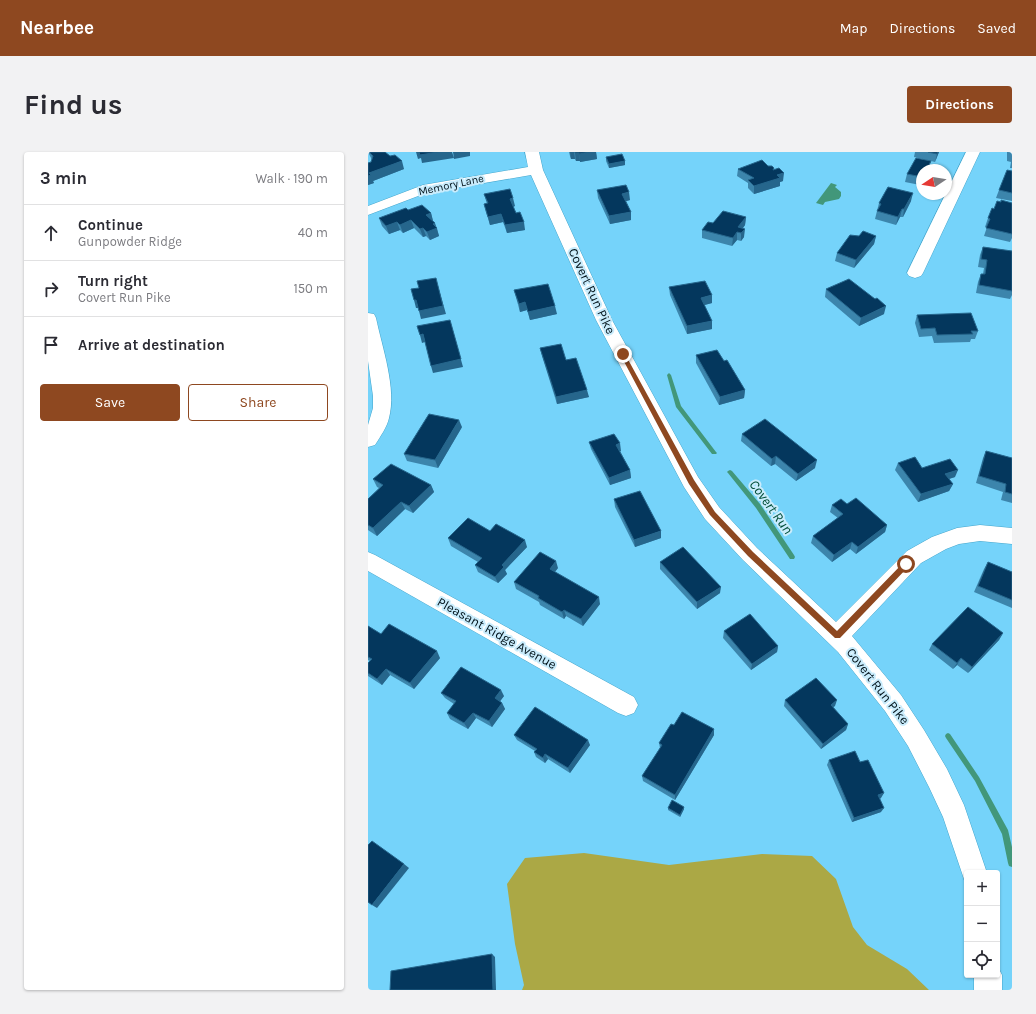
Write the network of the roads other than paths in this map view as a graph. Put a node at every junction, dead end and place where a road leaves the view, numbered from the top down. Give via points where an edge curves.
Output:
1 (973, 152) edge
2 (534, 161) edge
3 (368, 211) edge
4 (915, 273) dead end
5 (368, 318) edge
6 (368, 440) edge
7 (1012, 536) edge
8 (368, 560) edge
9 (837, 636) junction
10 (626, 705) dead end
11 (973, 870) edge
12 (988, 978) edge
13 (988, 990) edge

1 - 4 street
2 - 3 street, Memory Lane via 423,189
2 - 9 street, Covert Run Pike via 604,320 692,482 712,513 750,554
5 - 6 street via 382,406 380,418
7 - 9 street via 980,533 957,536 914,557
8 - 10 street, Pleasant Ridge Avenue
9 - 11 street, Covert Run Pike via 894,703 916,738 955,814
12 - 13 street

